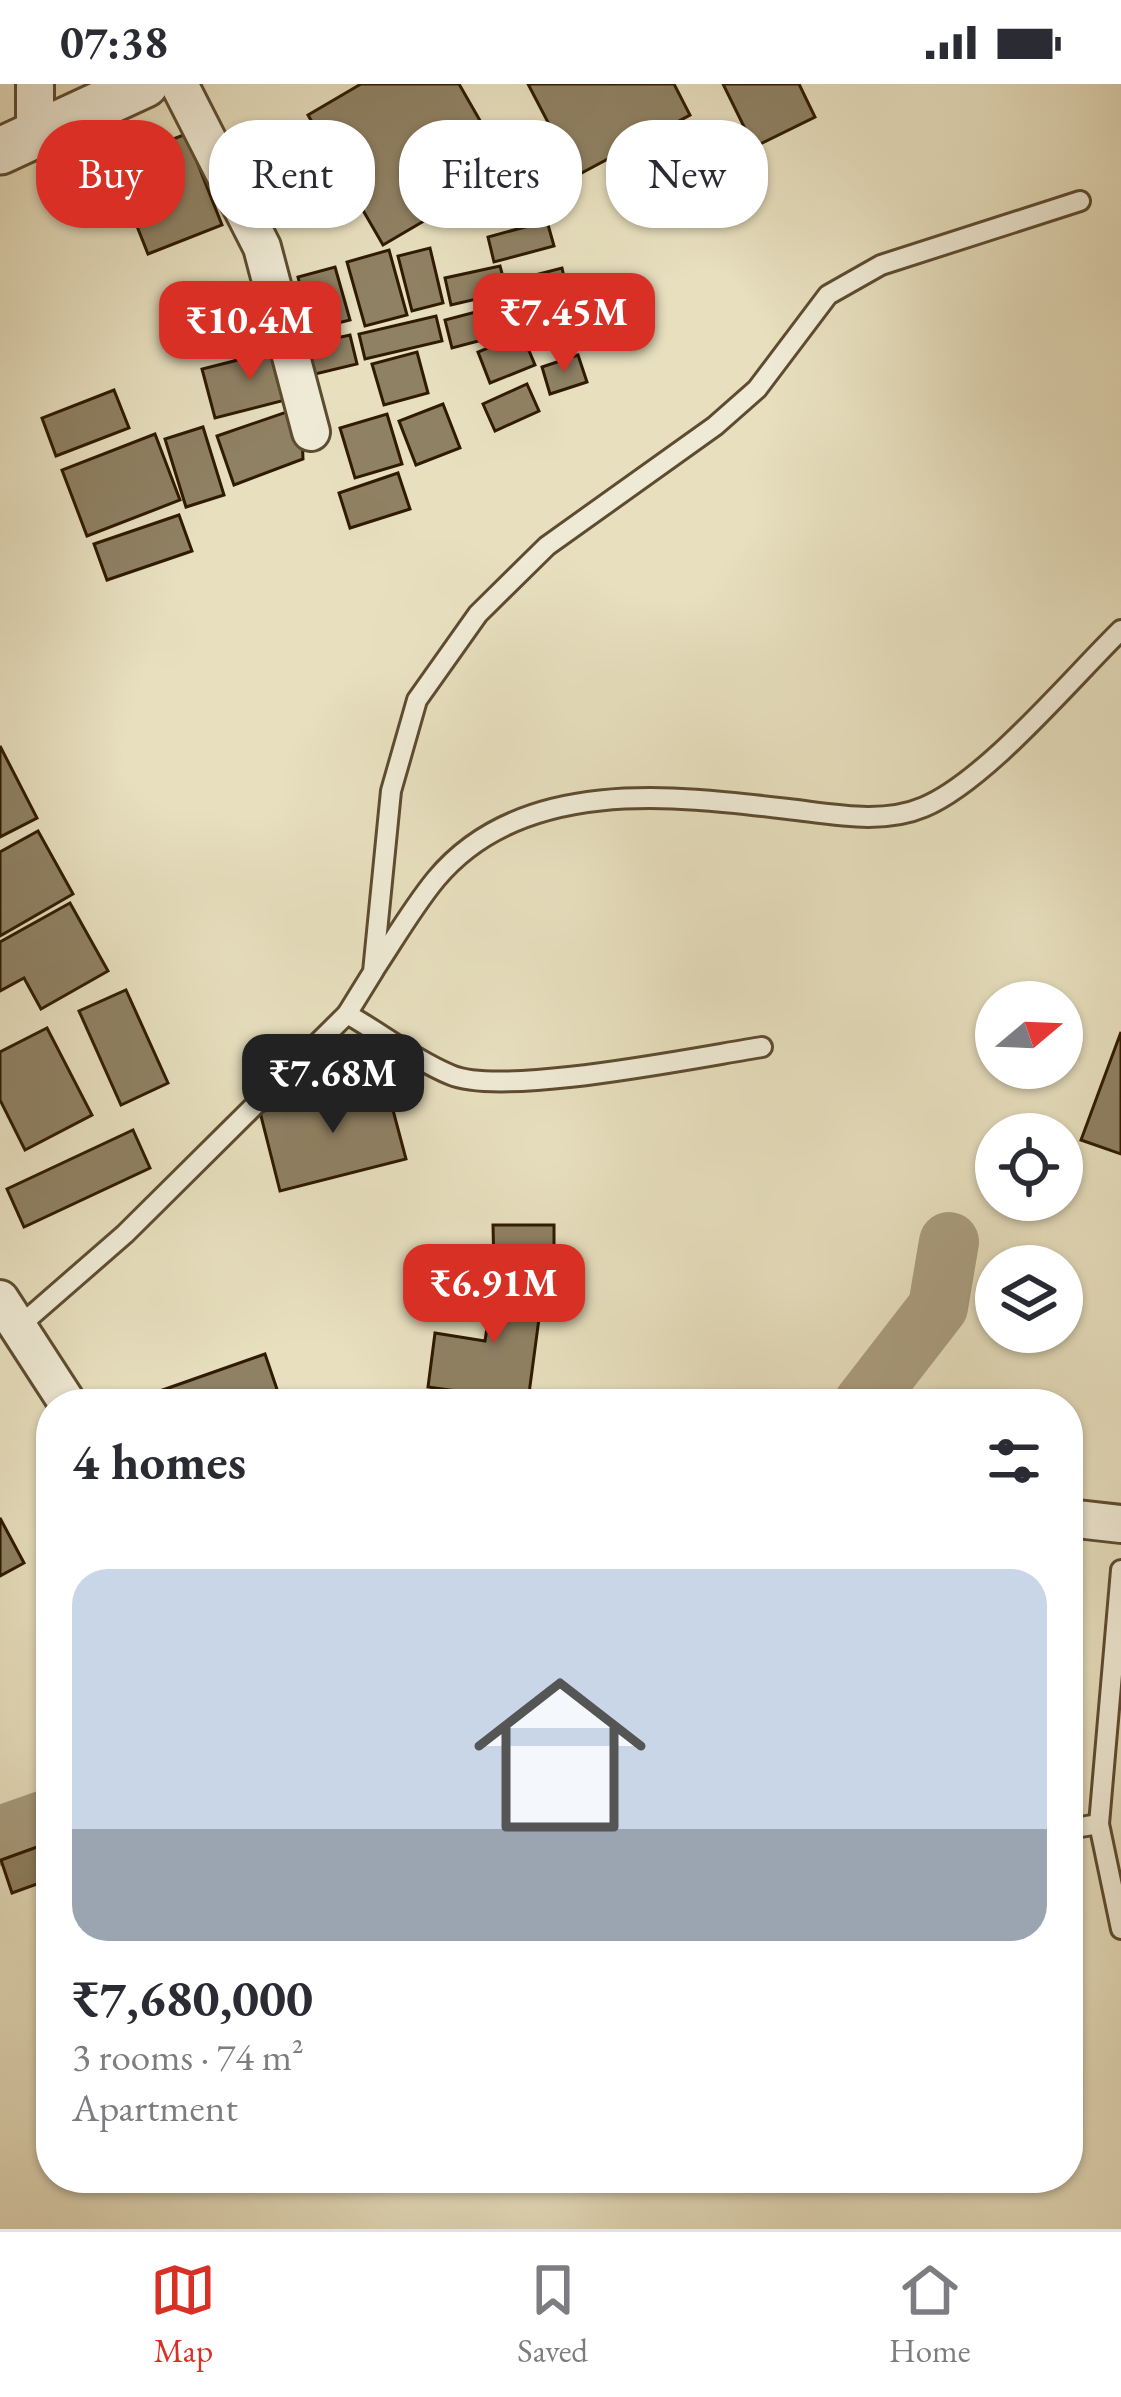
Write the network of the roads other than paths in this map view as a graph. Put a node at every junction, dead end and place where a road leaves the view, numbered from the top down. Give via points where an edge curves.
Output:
1 (35, 84) edge
2 (146, 84) edge
3 (179, 84) edge
4 (18, 143) edge
5 (1080, 201) dead end
6 (311, 432) dead end
7 (1121, 630) edge
8 (374, 972) junction
9 (347, 1014) junction
10 (762, 1047) dead end
11 (8, 1314) edge
12 (58, 1389) edge
13 (1083, 1520) edge
14 (1121, 1524) edge
15 (1121, 1570) edge
16 (1099, 1823) junction
17 (1083, 1826) edge
18 (1121, 1929) edge

1 - 4 street
2 - 4 street
3 - 6 street via 262,247
5 - 8 lane via 881,265 828,295 757,389 547,546 478,614 417,700 392,791
7 - 8 lane via 963,784 925,807 890,817 841,816 694,798 542,809 499,829 438,876
8 - 9 lane
9 - 10 lane via 453,1076 480,1080
9 - 11 lane via 125,1234
11 - 12 street
13 - 14 street
15 - 16 lane
16 - 17 lane
16 - 18 lane

